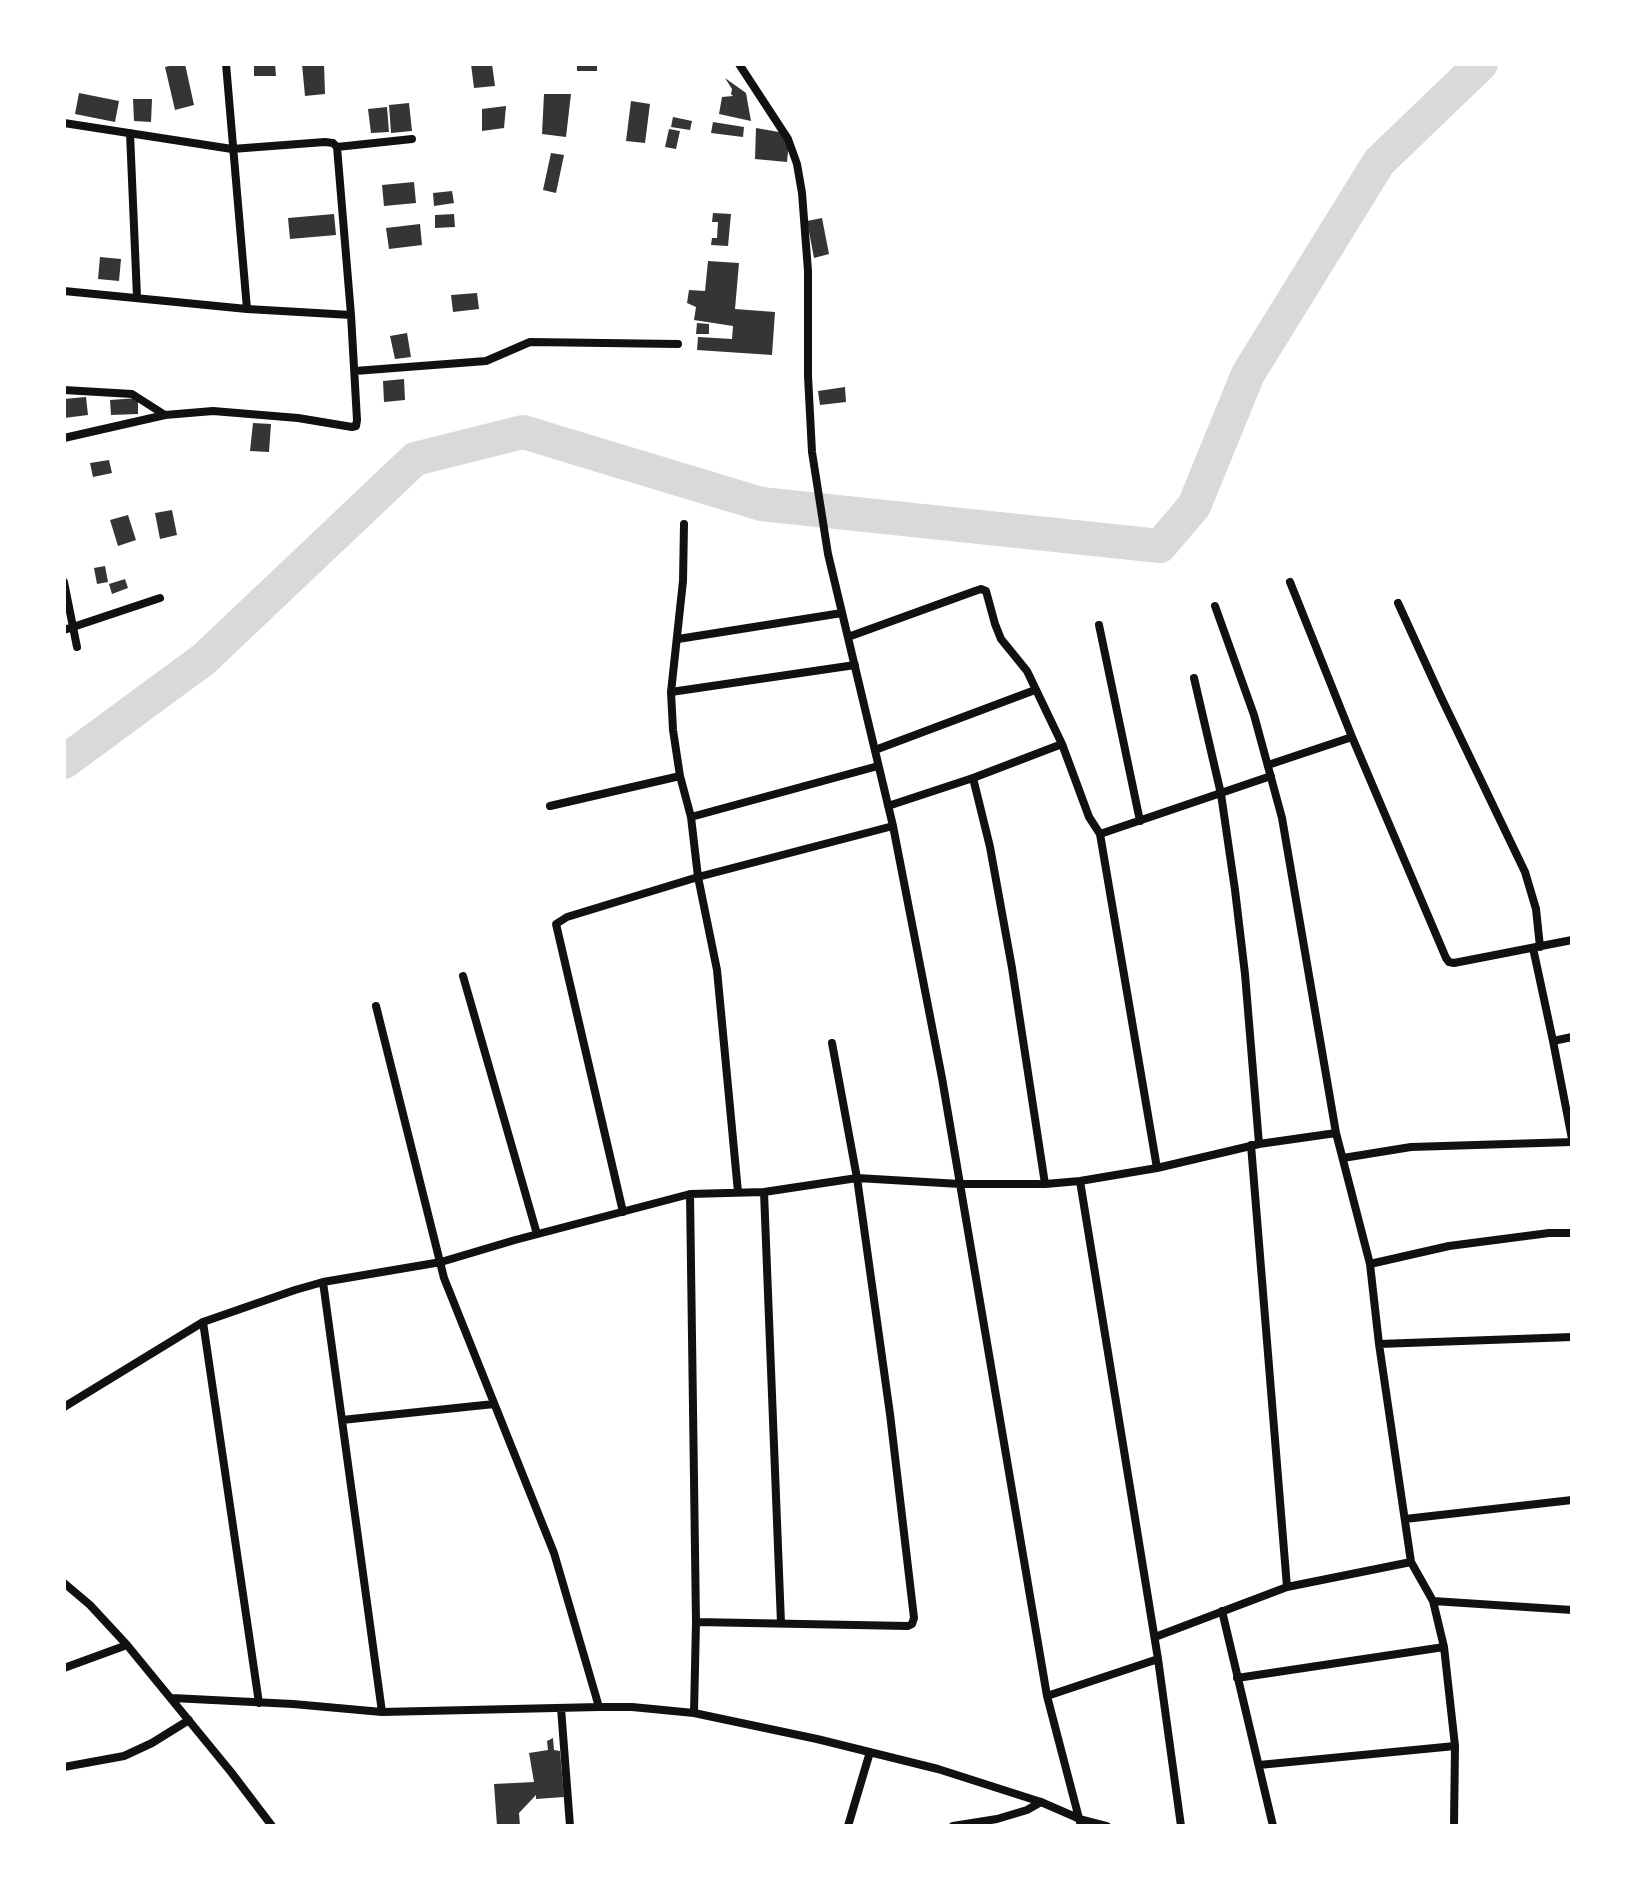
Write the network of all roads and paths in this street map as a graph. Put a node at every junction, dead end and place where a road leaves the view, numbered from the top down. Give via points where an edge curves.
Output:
1 (226, 64) edge
2 (739, 64) edge
3 (64, 123) edge
4 (130, 133) junction
5 (412, 139) dead end
6 (337, 147) junction
7 (232, 149) junction
8 (64, 291) edge
9 (137, 297) junction
10 (247, 309) junction
11 (351, 315) junction
12 (678, 344) dead end
13 (355, 371) junction
14 (64, 390) edge
15 (165, 415) junction
16 (64, 438) edge
17 (684, 524) dead end
18 (64, 582) edge
19 (1290, 582) dead end
20 (160, 598) dead end
21 (1398, 603) dead end
22 (1215, 606) dead end
23 (842, 613) junction
24 (1099, 625) dead end
25 (69, 629) edge
26 (848, 637) junction
27 (678, 639) junction
28 (77, 647) dead end
29 (855, 665) junction
30 (1194, 678) dead end
31 (1035, 690) junction
32 (671, 692) junction
33 (1352, 737) junction
34 (1062, 744) junction
35 (875, 750) junction
36 (1268, 765) junction
37 (878, 766) junction
38 (680, 776) junction
39 (1271, 776) junction
40 (973, 778) junction
41 (1221, 794) junction
42 (550, 806) dead end
43 (888, 806) junction
44 (691, 817) junction
45 (1140, 821) junction
46 (893, 826) junction
47 (1100, 834) junction
48 (698, 877) junction
49 (1572, 940) edge
50 (1537, 948) junction
51 (463, 976) dead end
52 (376, 1006) dead end
53 (1572, 1037) edge
54 (1553, 1041) junction
55 (832, 1043) dead end
56 (1336, 1133) junction
57 (1572, 1140) edge
58 (1255, 1144) junction
59 (1343, 1158) junction
60 (1157, 1168) junction
61 (857, 1178) junction
62 (1080, 1181) junction
63 (960, 1184) junction
64 (1045, 1184) junction
65 (738, 1192) junction
66 (764, 1192) junction
67 (690, 1194) junction
68 (623, 1212) junction
69 (1572, 1233) edge
70 (537, 1234) junction
71 (441, 1262) junction
72 (1370, 1264) junction
73 (323, 1282) junction
74 (203, 1322) junction
75 (1572, 1337) edge
76 (1379, 1344) junction
77 (494, 1404) junction
78 (64, 1407) edge
79 (342, 1420) junction
80 (1572, 1500) edge
81 (1405, 1519) junction
82 (1411, 1562) junction
83 (64, 1583) edge
84 (1287, 1587) junction
85 (1433, 1601) junction
86 (1572, 1610) edge
87 (1222, 1611) junction
88 (696, 1622) junction
89 (781, 1623) junction
90 (1155, 1637) junction
91 (127, 1645) junction
92 (1444, 1647) junction
93 (1158, 1659) junction
94 (64, 1668) edge
95 (1237, 1678) junction
96 (1047, 1696) junction
97 (172, 1698) junction
98 (259, 1703) junction
99 (599, 1707) junction
100 (561, 1708) junction
101 (382, 1712) junction
102 (694, 1713) junction
103 (189, 1720) junction
104 (1455, 1746) junction
105 (870, 1752) junction
106 (1259, 1765) junction
107 (64, 1767) edge
108 (1041, 1802) junction
109 (1081, 1822) edge
110 (272, 1826) edge
111 (570, 1826) edge
112 (848, 1826) edge
113 (953, 1826) edge
114 (1107, 1826) edge
115 (1181, 1826) edge
116 (1273, 1826) edge
117 (1454, 1826) edge

1 - 7 street
2 - 23 street via 788,139 797,164 808,271 812,452
3 - 4 street
4 - 7 street
4 - 9 street
5 - 6 street
6 - 7 street via 325,142
6 - 11 street
7 - 10 street
8 - 9 street
9 - 10 street
10 - 11 street
11 - 13 street
12 - 13 street via 530,342 486,361
13 - 15 street via 357,420 352,427 213,411
14 - 15 street via 132,394
15 - 16 street
17 - 27 street
18 - 25 street
19 - 33 street
20 - 25 street
21 - 50 street via 1525,872 1536,909
22 - 36 street
23 - 26 street
23 - 27 street
24 - 45 street
25 - 28 street
26 - 29 street
26 - 31 street via 981,589 1001,639
27 - 32 street
29 - 32 street
29 - 35 street
30 - 41 street
31 - 34 street
31 - 35 street
32 - 38 street
33 - 36 street
33 - 50 street via 1449,962
34 - 40 street
34 - 47 street
35 - 37 street
36 - 39 street
37 - 43 street
37 - 44 street
38 - 42 street
38 - 44 street
39 - 41 street
39 - 56 street
40 - 43 street
40 - 64 street via 1012,968
41 - 45 street
41 - 58 street via 1243,960
43 - 46 street
44 - 48 street
45 - 47 street
46 - 48 street
46 - 63 street
47 - 60 street
48 - 65 street via 717,970
48 - 68 street via 556,924
49 - 50 street
50 - 54 street
51 - 70 street
52 - 71 street
53 - 54 street
54 - 57 street
55 - 61 street
56 - 58 street
56 - 59 street
57 - 59 street via 1411,1147
58 - 60 street
58 - 84 street
59 - 72 street
60 - 62 street
61 - 63 street
61 - 66 street
61 - 89 street via 914,1618 908,1626
62 - 64 street
62 - 90 street
63 - 64 street
63 - 96 street
65 - 66 street
65 - 67 street
66 - 89 street
67 - 68 street
67 - 88 street
68 - 70 street
69 - 72 street via 1449,1246
70 - 71 street
71 - 73 street
71 - 77 street
72 - 76 street
73 - 74 street
73 - 79 street
74 - 78 street
74 - 98 street
75 - 76 street
76 - 81 street
77 - 79 street
77 - 99 street via 554,1553
79 - 101 street
80 - 81 street
81 - 82 street
82 - 84 street
82 - 85 street
83 - 91 street
84 - 87 street
85 - 86 street
85 - 92 street
87 - 90 street
87 - 95 street
88 - 89 street
88 - 102 street
90 - 93 street
91 - 94 street
91 - 97 street
92 - 95 street
92 - 104 street
93 - 96 street
93 - 115 street
95 - 106 street
96 - 109 street
97 - 98 street
97 - 103 street
98 - 101 street
99 - 100 street
99 - 102 street
100 - 101 street
100 - 111 street
102 - 105 street
103 - 107 street via 124,1756
103 - 110 street
104 - 106 street
104 - 117 street
105 - 108 street
105 - 112 street
106 - 116 street
108 - 109 street
108 - 113 street via 997,1819
109 - 114 street

